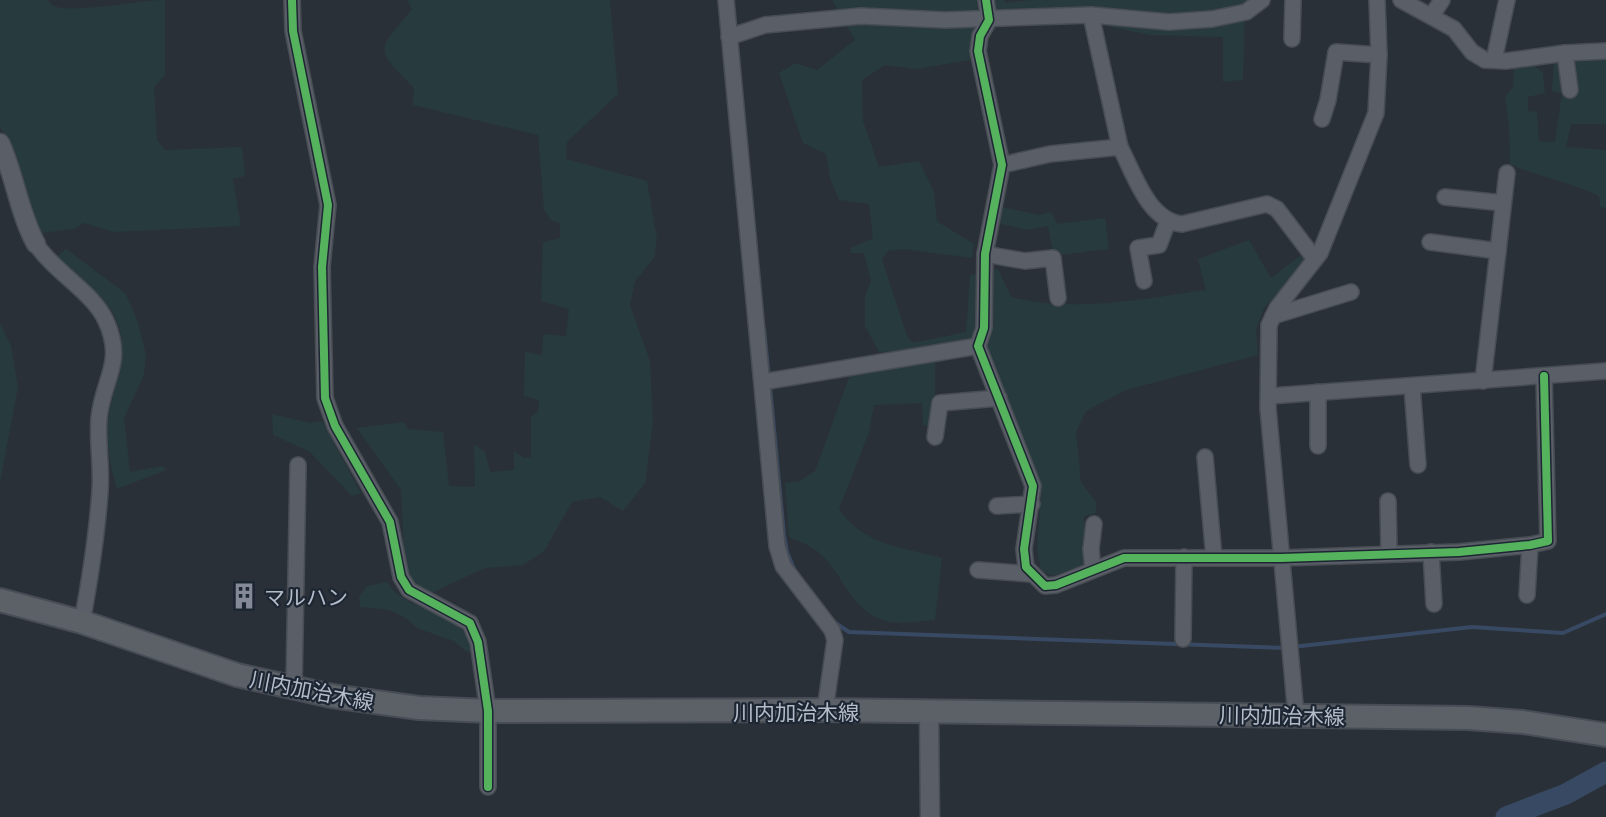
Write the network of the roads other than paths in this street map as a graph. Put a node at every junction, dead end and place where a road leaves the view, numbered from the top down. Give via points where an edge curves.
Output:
1 (292, 0) edge
2 (726, 0) edge
3 (986, 0) edge
4 (1262, 0) edge
5 (1293, 0) edge
6 (1377, 0) edge
7 (1401, 0) edge
8 (1442, 0) edge
9 (1507, 0) edge
10 (1090, 15) junction
11 (1432, 15) junction
12 (989, 20) junction
13 (733, 36) junction
14 (1292, 39) dead end
15 (1606, 51) edge
16 (1565, 53) junction
17 (1379, 55) junction
18 (1494, 60) junction
19 (1570, 90) dead end
20 (1322, 119) dead end
21 (0, 144) edge
22 (1120, 147) junction
23 (1002, 165) junction
24 (1507, 173) dead end
25 (1445, 197) dead end
26 (1503, 203) junction
27 (1168, 221) junction
28 (1430, 242) dead end
29 (36, 244) joint
30 (1498, 251) junction
31 (985, 254) junction
32 (1316, 259) junction
33 (1144, 281) dead end
34 (1351, 292) dead end
35 (1058, 298) dead end
36 (1273, 316) junction
37 (978, 346) junction
38 (1606, 371) edge
39 (1544, 376) junction
40 (767, 381) junction
41 (1483, 381) junction
42 (1412, 386) junction
43 (1318, 392) junction
44 (1269, 396) junction
45 (999, 398) junction
46 (935, 437) dead end
47 (1318, 446) dead end
48 (1205, 457) dead end
49 (298, 465) dead end
50 (1418, 465) dead end
51 (1388, 501) dead end
52 (1032, 504) junction
53 (997, 506) dead end
54 (1094, 524) dead end
55 (1530, 545) junction
56 (1389, 552) junction
57 (1431, 552) junction
58 (1184, 557) junction
59 (1214, 558) junction
60 (1281, 558) junction
61 (978, 570) dead end
62 (1093, 570) junction
63 (1031, 574) junction
64 (1527, 595) dead end
65 (0, 600) edge
66 (1434, 604) dead end
67 (82, 622) junction
68 (1183, 639) dead end
69 (294, 688) junction
70 (825, 710) junction
71 (488, 711) junction
72 (929, 712) junction
73 (1296, 715) junction
74 (1606, 735) edge
75 (488, 787) dead end
76 (930, 817) edge

1 - 71 street via 293,31 328,205 322,267 325,398 335,426 390,522 401,577 409,590 470,623 478,642
2 - 13 street
3 - 12 street
4 - 10 street via 1245,12 1212,19 1169,22
5 - 14 street
6 - 17 street
7 - 11 street
8 - 11 street
9 - 18 street
10 - 12 street
10 - 22 street
11 - 18 street via 1454,29 1472,52 1485,60
12 - 13 street via 861,16 765,25
12 - 23 street via 980,36 978,51
13 - 40 street
15 - 16 street
16 - 18 street
16 - 19 street
17 - 20 street via 1336,52
17 - 32 street via 1376,113
21 - 29 street
22 - 23 street via 1050,154
22 - 27 street via 1151,205
23 - 31 street
24 - 26 street
25 - 26 street
26 - 30 street
27 - 32 street via 1182,224 1267,204 1277,209
27 - 33 street via 1159,244 1138,248
28 - 30 street
29 - 67 street via 101,311 115,349 99,419 100,491
30 - 41 street
31 - 35 street via 1025,261 1053,258
31 - 37 street via 984,328
32 - 36 street
34 - 36 street
36 - 44 street via 1269,325
37 - 40 street
37 - 45 street
38 - 39 street
39 - 41 street
39 - 55 street via 1548,541
40 - 70 street via 777,546 783,566 832,630 835,640
41 - 42 street
42 - 43 street
42 - 50 street
43 - 44 street
43 - 47 street
44 - 60 street
45 - 46 street via 940,403
45 - 52 street via 1033,486
48 - 59 street
49 - 69 street
51 - 56 street
52 - 53 street
52 - 63 street via 1024,549
54 - 62 street
55 - 57 street
55 - 64 street
56 - 57 street
56 - 60 street
57 - 66 street
58 - 59 street
58 - 62 street via 1124,558
58 - 68 street
59 - 60 street
60 - 73 street
61 - 63 street
62 - 63 street via 1045,586
65 - 67 main road, 川内加治木線
67 - 69 main road, 川内加治木線 via 237,675
69 - 71 main road, 川内加治木線 via 374,703
70 - 71 main road, 川内加治木線
70 - 72 main road, 川内加治木線
71 - 75 street
72 - 73 main road, 川内加治木線
72 - 76 street
73 - 74 main road, 川内加治木線 via 1468,718

